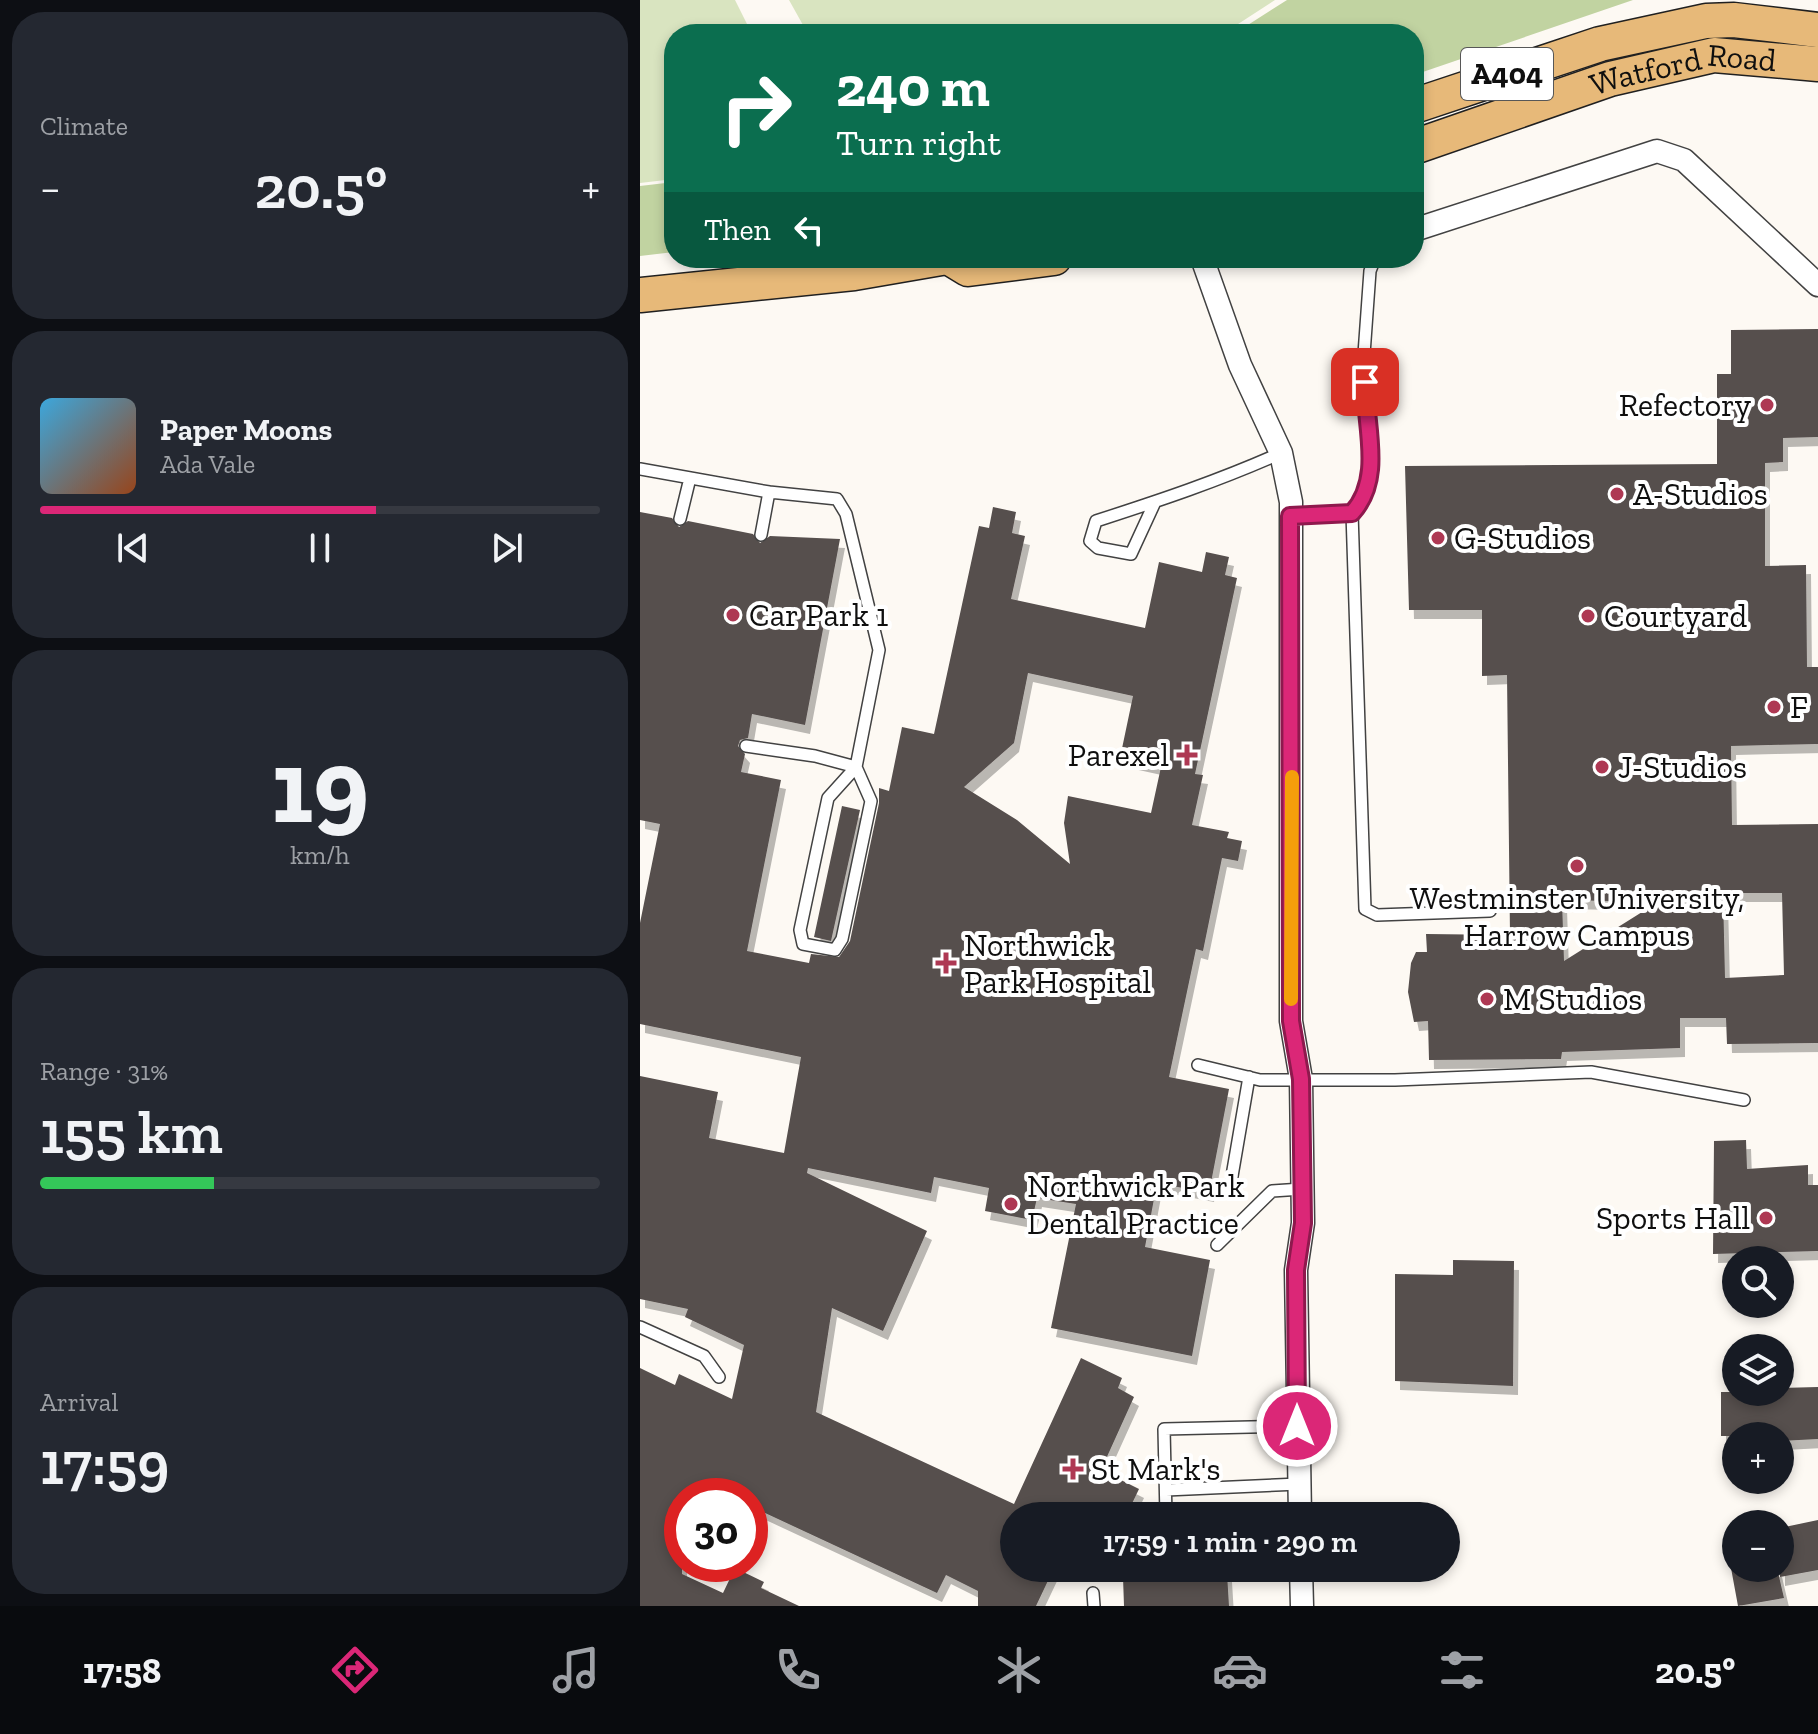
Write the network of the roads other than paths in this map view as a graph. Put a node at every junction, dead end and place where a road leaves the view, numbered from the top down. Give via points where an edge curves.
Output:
1 (1818, 30) edge
2 (1818, 64) edge
3 (1424, 103) edge
4 (1424, 144) edge
5 (1424, 227) edge
6 (883, 268) edge
7 (1206, 268) edge
8 (1371, 268) edge
9 (1818, 285) edge
10 (640, 295) edge
11 (1281, 453) junction
12 (640, 469) edge
13 (690, 478) junction
14 (769, 492) junction
15 (1155, 502) junction
16 (1352, 513) junction
17 (1290, 516) junction
18 (680, 519) dead end
19 (761, 535) dead end
20 (746, 746) dead end
21 (856, 767) junction
22 (1490, 911) dead end
23 (1198, 1065) dead end
24 (1249, 1077) junction
25 (1301, 1079) junction
26 (1744, 1100) dead end
27 (1232, 1176) dead end
28 (1302, 1189) junction
29 (1217, 1245) dead end
30 (640, 1327) edge
31 (719, 1377) dead end
32 (1297, 1426) junction
33 (1299, 1484) junction
34 (1166, 1490) junction
35 (1166, 1502) edge
36 (1300, 1502) edge
37 (1301, 1582) edge
38 (1302, 1606) edge

1 - 3 main road, Watford Road / A404 via 1706,21 1600,44
2 - 4 main road, Watford Road / A404 via 1714,55 1610,79
5 - 9 street via 1657,151 1684,160
6 - 10 main road
7 - 11 street via 1240,365
8 - 16 lane via 1364,354 1371,474
11 - 15 lane via 1200,489
11 - 17 street
12 - 13 lane
13 - 14 lane
13 - 18 lane
14 - 19 lane
14 - 21 lane via 837,499 846,514 879,650
15 - 15 lane via 1131,554 1098,548 1090,541 1096,521
16 - 17 lane
16 - 22 lane via 1365,909 1377,915
17 - 25 street via 1291,1021
20 - 21 lane
21 - 21 lane via 871,801 842,939 835,950 803,944 800,930 828,798
23 - 24 lane
24 - 25 lane
24 - 27 lane
25 - 26 lane via 1591,1072
25 - 28 street
28 - 29 lane via 1272,1191
28 - 32 street via 1296,1270
30 - 31 lane via 704,1356
32 - 33 street
32 - 34 lane via 1164,1429
33 - 34 lane
33 - 36 street
34 - 35 lane
37 - 38 street

